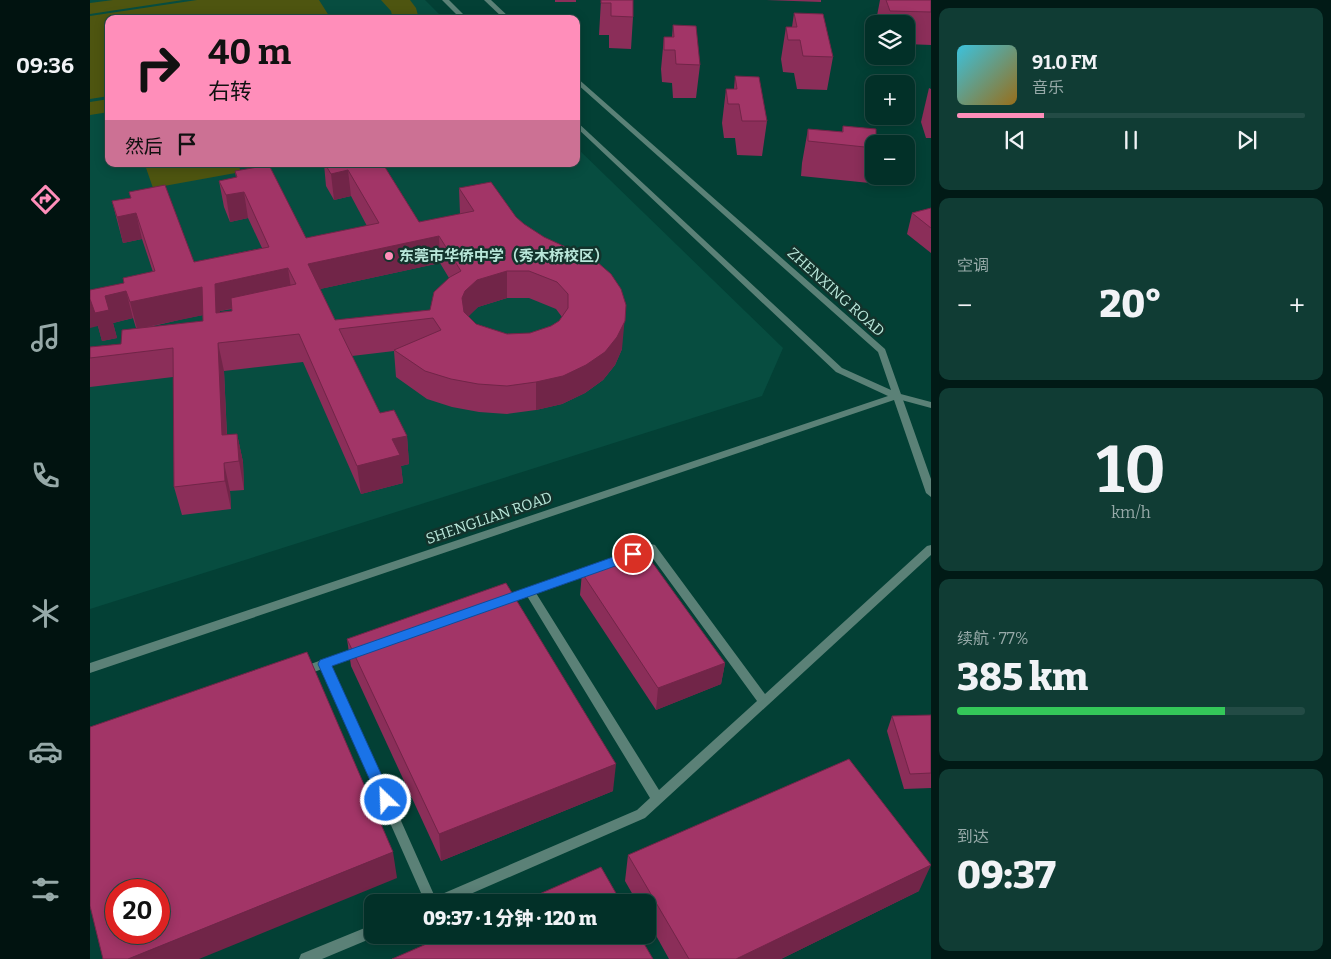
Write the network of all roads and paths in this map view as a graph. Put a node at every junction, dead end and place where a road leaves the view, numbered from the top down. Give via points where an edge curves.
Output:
1 (445, 0) edge
2 (487, 0) edge
3 (461, 15) edge
4 (504, 15) edge
5 (580, 83) edge
6 (580, 127) edge
7 (897, 396) junction
8 (931, 404) edge
9 (931, 493) edge
10 (931, 549) edge
11 (623, 558) edge
12 (604, 565) edge
13 (529, 591) junction
14 (492, 604) edge
15 (371, 647) edge
16 (325, 664) junction
17 (90, 668) edge
18 (287, 677) edge
19 (764, 702) junction
20 (658, 798) junction
21 (428, 894) edge
22 (457, 894) edge
23 (364, 934) edge
24 (306, 959) edge

1 - 3 street
2 - 4 street
5 - 7 street, ZHENXING ROAD via 882,351
6 - 7 street via 839,370
7 - 8 street
7 - 9 street, ZHENXING ROAD
7 - 17 street, SHENGLIAN ROAD
10 - 19 street
11 - 19 street via 650,548
12 - 13 street
13 - 14 street
13 - 20 street
15 - 16 street
16 - 18 street
16 - 21 street
19 - 20 street
20 - 22 street via 628,822
23 - 24 street

